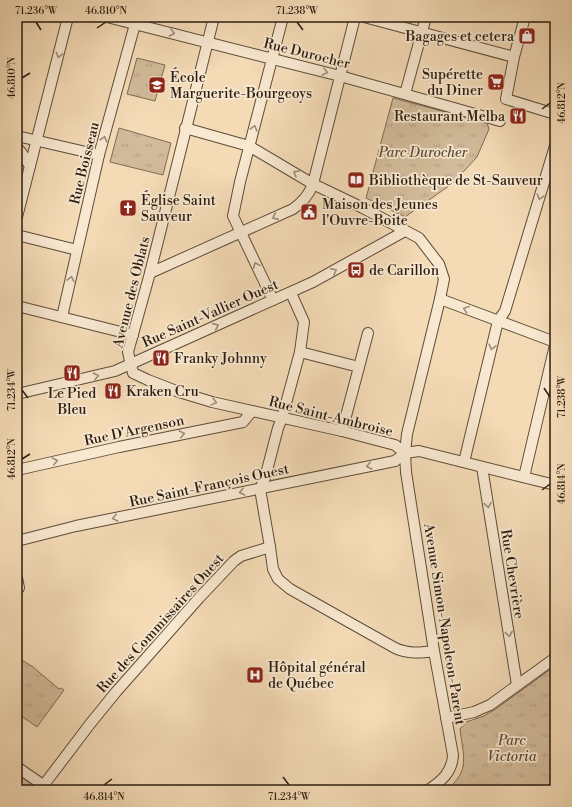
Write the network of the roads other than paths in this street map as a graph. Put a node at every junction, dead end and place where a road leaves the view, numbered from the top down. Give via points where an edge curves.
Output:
1 (68, 17) edge
2 (107, 17) edge
3 (214, 17) edge
4 (283, 17) edge
5 (355, 17) edge
6 (364, 17) edge
7 (426, 17) edge
8 (525, 17) edge
9 (136, 21) edge
10 (422, 33) junction
11 (207, 42) junction
12 (514, 57) junction
13 (272, 59) junction
14 (340, 76) junction
15 (405, 94) junction
16 (555, 114) edge
17 (500, 121) dead end
18 (185, 128) junction
19 (17, 136) edge
20 (37, 140) junction
21 (249, 146) junction
22 (555, 146) edge
23 (17, 148) edge
24 (100, 155) junction
25 (30, 166) junction
26 (313, 184) junction
27 (17, 217) edge
28 (404, 231) junction
29 (242, 232) junction
30 (17, 235) edge
31 (78, 250) junction
32 (150, 273) junction
33 (291, 293) junction
34 (440, 299) junction
35 (273, 300) junction
36 (17, 306) edge
37 (62, 318) junction
38 (498, 321) junction
39 (368, 333) dead end
40 (133, 335) junction
41 (555, 342) edge
42 (555, 345) edge
43 (300, 352) junction
44 (130, 364) junction
45 (359, 367) junction
46 (17, 394) edge
47 (252, 411) junction
48 (282, 418) junction
49 (342, 431) junction
50 (405, 453) junction
51 (464, 462) junction
52 (482, 467) junction
53 (17, 470) edge
54 (524, 477) junction
55 (554, 487) edge
56 (260, 489) junction
57 (17, 541) edge
58 (270, 547) junction
59 (17, 578) edge
60 (19, 588) dead end
61 (434, 651) junction
62 (555, 658) edge
63 (517, 686) junction
64 (446, 718) junction
65 (17, 767) edge
66 (42, 787) edge
67 (428, 790) edge

1 -> 20 street
2 - 9 street, Rue Durocher
3 - 11 street, Avenue des Oblats
4 - 13 street
5 - 14 street
6 - 10 street
7 - 10 street
8 - 12 street
9 -> 11 street, Rue Durocher
24 -> 9 street, Rue Boisseau
10 - 12 street
10 - 15 street
11 - 13 street, Rue Durocher
11 - 18 street, Avenue des Oblats
12 - 16 street via 506,99
13 -> 14 street, Rue Durocher
21 -> 13 street
14 - 15 street, Rue Durocher
14 - 26 street
15 - 17 street, Rue Durocher
18 - 21 street, Avenue Simon-Napoleon-Parent
18 - 32 street, Avenue des Oblats
19 - 20 street
20 - 24 street
20 - 25 street
26 -> 21 street, Avenue Simon-Napoleon-Parent
21 - 29 street via 233,216
22 -> 38 street via 505,311
23 - 25 street
24 - 31 street, Rue Boisseau
25 - 27 street
26 - 28 street, Avenue Simon-Napoleon-Parent
26 -> 29 street via 299,205
33 -> 28 street, Rue Saint-Vallier Ouest
28 - 34 street, Avenue Simon-Napoleon-Parent via 419,238 439,264 444,279
29 - 32 street
35 -> 29 street
30 - 31 street
37 -> 31 street, Rue Boisseau
32 - 40 street, Avenue des Oblats
33 - 35 street, Rue Saint-Vallier Ouest
33 - 43 street via 304,322
38 -> 34 street
34 - 50 street, Avenue Simon-Napoleon-Parent via 413,406
44 -> 35 street, Rue Saint-Vallier Ouest
36 - 37 street
37 - 40 street
38 - 41 street
38 -> 51 street
39 - 45 street
40 - 44 street, Avenue des Oblats via 128,352
42 - 54 street
43 - 45 street
43 - 48 street
46 -> 44 street, Rue Saint-Vallier Ouest
44 -> 47 street, Rue Saint-Ambroise via 133,373 179,392
45 - 49 street
47 - 48 street, Rue Saint-Ambroise
53 -> 47 street, Rue D'Argenson via 244,422
48 - 49 street, Rue Saint-Ambroise
48 - 56 street
49 - 50 street, Rue Saint-Ambroise via 394,445
50 - 51 street, Rue Saint-Ambroise via 419,452
50 -> 56 street, Rue Saint-François Ouest via 395,461
50 - 61 street, Avenue Simon-Napoleon-Parent
51 - 52 street, Rue Saint-Ambroise
52 - 54 street, Rue Saint-Ambroise
52 -> 63 street, Rue Chevrière
54 - 55 street, Rue Saint-Ambroise
56 -> 57 street, Rue Saint-François Ouest via 76,526
56 - 58 street
58 - 61 street via 273,569 278,579 290,589 403,652
58 - 66 street, Rue des Commissaires Ouest via 241,556 199,598 90,724
59 - 60 street
61 - 64 street, Avenue Simon-Napoleon-Parent
62 - 63 street
63 - 64 street via 490,705 474,712
64 - 67 street, Avenue Simon-Napoleon-Parent via 453,755 452,765 446,775
65 - 66 street

